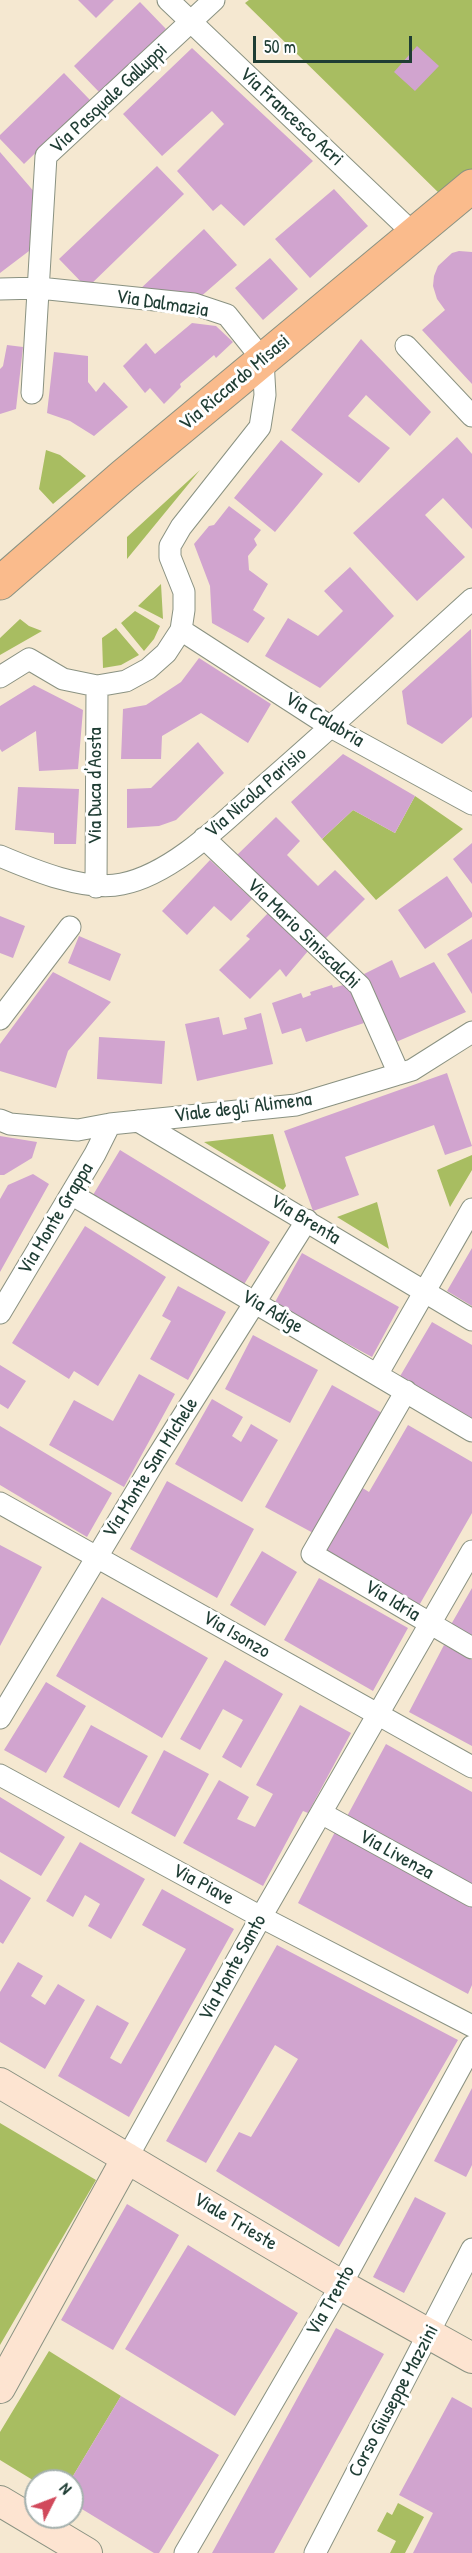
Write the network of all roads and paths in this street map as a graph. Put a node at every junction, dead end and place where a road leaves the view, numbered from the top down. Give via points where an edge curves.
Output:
1 (168, 0) edge
2 (214, 0) edge
3 (190, 23) junction
4 (472, 186) edge
5 (414, 234) junction
6 (39, 288) junction
7 (0, 289) edge
8 (406, 346) dead end
9 (263, 360) junction
10 (32, 393) dead end
11 (472, 416) edge
12 (0, 583) edge
13 (472, 598) edge
14 (181, 630) junction
15 (0, 677) edge
16 (98, 686) junction
17 (331, 727) junction
18 (472, 804) edge
19 (204, 838) junction
20 (0, 856) edge
21 (96, 887) junction
22 (70, 927) dead end
23 (0, 1019) edge
24 (472, 1032) edge
25 (399, 1074) junction
26 (0, 1120) edge
27 (138, 1120) junction
28 (110, 1124) junction
29 (71, 1194) junction
30 (472, 1209) edge
31 (307, 1220) junction
32 (425, 1292) junction
33 (255, 1303) junction
34 (0, 1313) edge
35 (472, 1320) edge
36 (378, 1373) junction
37 (406, 1391) junction
38 (472, 1431) edge
39 (0, 1503) edge
40 (472, 1551) edge
41 (96, 1556) junction
42 (430, 1623) junction
43 (472, 1647) edge
44 (377, 1716) junction
45 (0, 1718) edge
46 (472, 1767) edge
47 (0, 1775) edge
48 (321, 1813) junction
49 (472, 1896) edge
50 (261, 1917) junction
51 (472, 2026) edge
52 (472, 2046) edge
53 (0, 2083) edge
54 (127, 2158) junction
55 (472, 2249) edge
56 (341, 2285) junction
57 (429, 2334) junction
58 (472, 2358) edge
59 (0, 2388) edge
60 (0, 2501) edge
61 (87, 2553) edge
62 (185, 2553) edge
63 (315, 2553) edge

1 - 3 street, Via Francesco Acri
2 - 3 street, Via Pasquale Galluppi
3 - 5 street, Via Francesco Acri
3 - 6 street, Via Pasquale Galluppi via 46,156
4 - 5 main road, Via Riccardo Misasi
5 - 9 main road, Via Riccardo Misasi
6 - 7 street, Via Dalmazia
6 - 9 street, Via Dalmazia via 194,304 227,315
6 - 10 street, Via Pasquale Galluppi
8 - 11 street
9 - 12 main road, Via Riccardo Misasi
9 - 14 street via 260,427 170,546 170,557 184,592
13 - 17 street, Via Nicola Parisio
14 - 16 street via 166,653 148,669 126,681
14 - 17 street, Via Calabria
15 - 16 street via 29,659 63,679
16 - 21 street, Via Duca d'Aosta
17 - 18 street, Via Calabria
17 - 19 street, Via Nicola Parisio
19 - 21 street, Via Nicola Parisio via 188,853 147,875 123,884
19 - 25 street, Via Mario Siniscalchi via 360,986
20 - 21 street, Via Nicola Parisio
22 - 23 street
24 - 25 street, Viale degli Alimena via 412,1070
25 - 27 street, Viale degli Alimena via 296,1105
26 - 28 street, Viale degli Alimena via 78,1130
27 - 28 street, Viale degli Alimena
27 - 31 street, Via Brenta
28 - 29 street, Via Monte Grappa
29 - 33 street, Via Adige
29 - 34 street, Via Monte Grappa
30 - 32 street
31 - 32 street, Via Brenta
31 - 33 street, Via Monte San Michele
32 - 35 street, Via Brenta
32 - 36 street
33 - 36 street, Via Adige
33 - 41 street, Via Monte San Michele
36 - 37 street, Via Adige
37 - 38 street, Via Adige
37 - 42 street, Via Idria via 312,1554
39 - 41 street, Via Isonzo
40 - 42 street, Via Monte Santo
41 - 44 street, Via Isonzo
41 - 45 street, Via Monte San Michele
42 - 43 street, Via Idria
42 - 44 street, Via Monte Santo
44 - 46 street, Via Isonzo
44 - 48 street, Via Monte Santo
47 - 50 street, Via Piave
48 - 49 street, Via Livenza
48 - 50 street, Via Monte Santo
50 - 51 street, Via Piave
50 - 54 street, Via Monte Santo
52 - 56 street, Via Trento
53 - 54 street, Viale Trieste
54 - 56 street, Viale Trieste
54 - 59 street, Via Monte Santo
55 - 57 street, Corso Giuseppe Mazzini
56 - 57 street, Viale Trieste
56 - 62 street, Via Trento
57 - 58 street, Viale Trieste
57 - 63 street, Corso Giuseppe Mazzini
60 - 61 street

